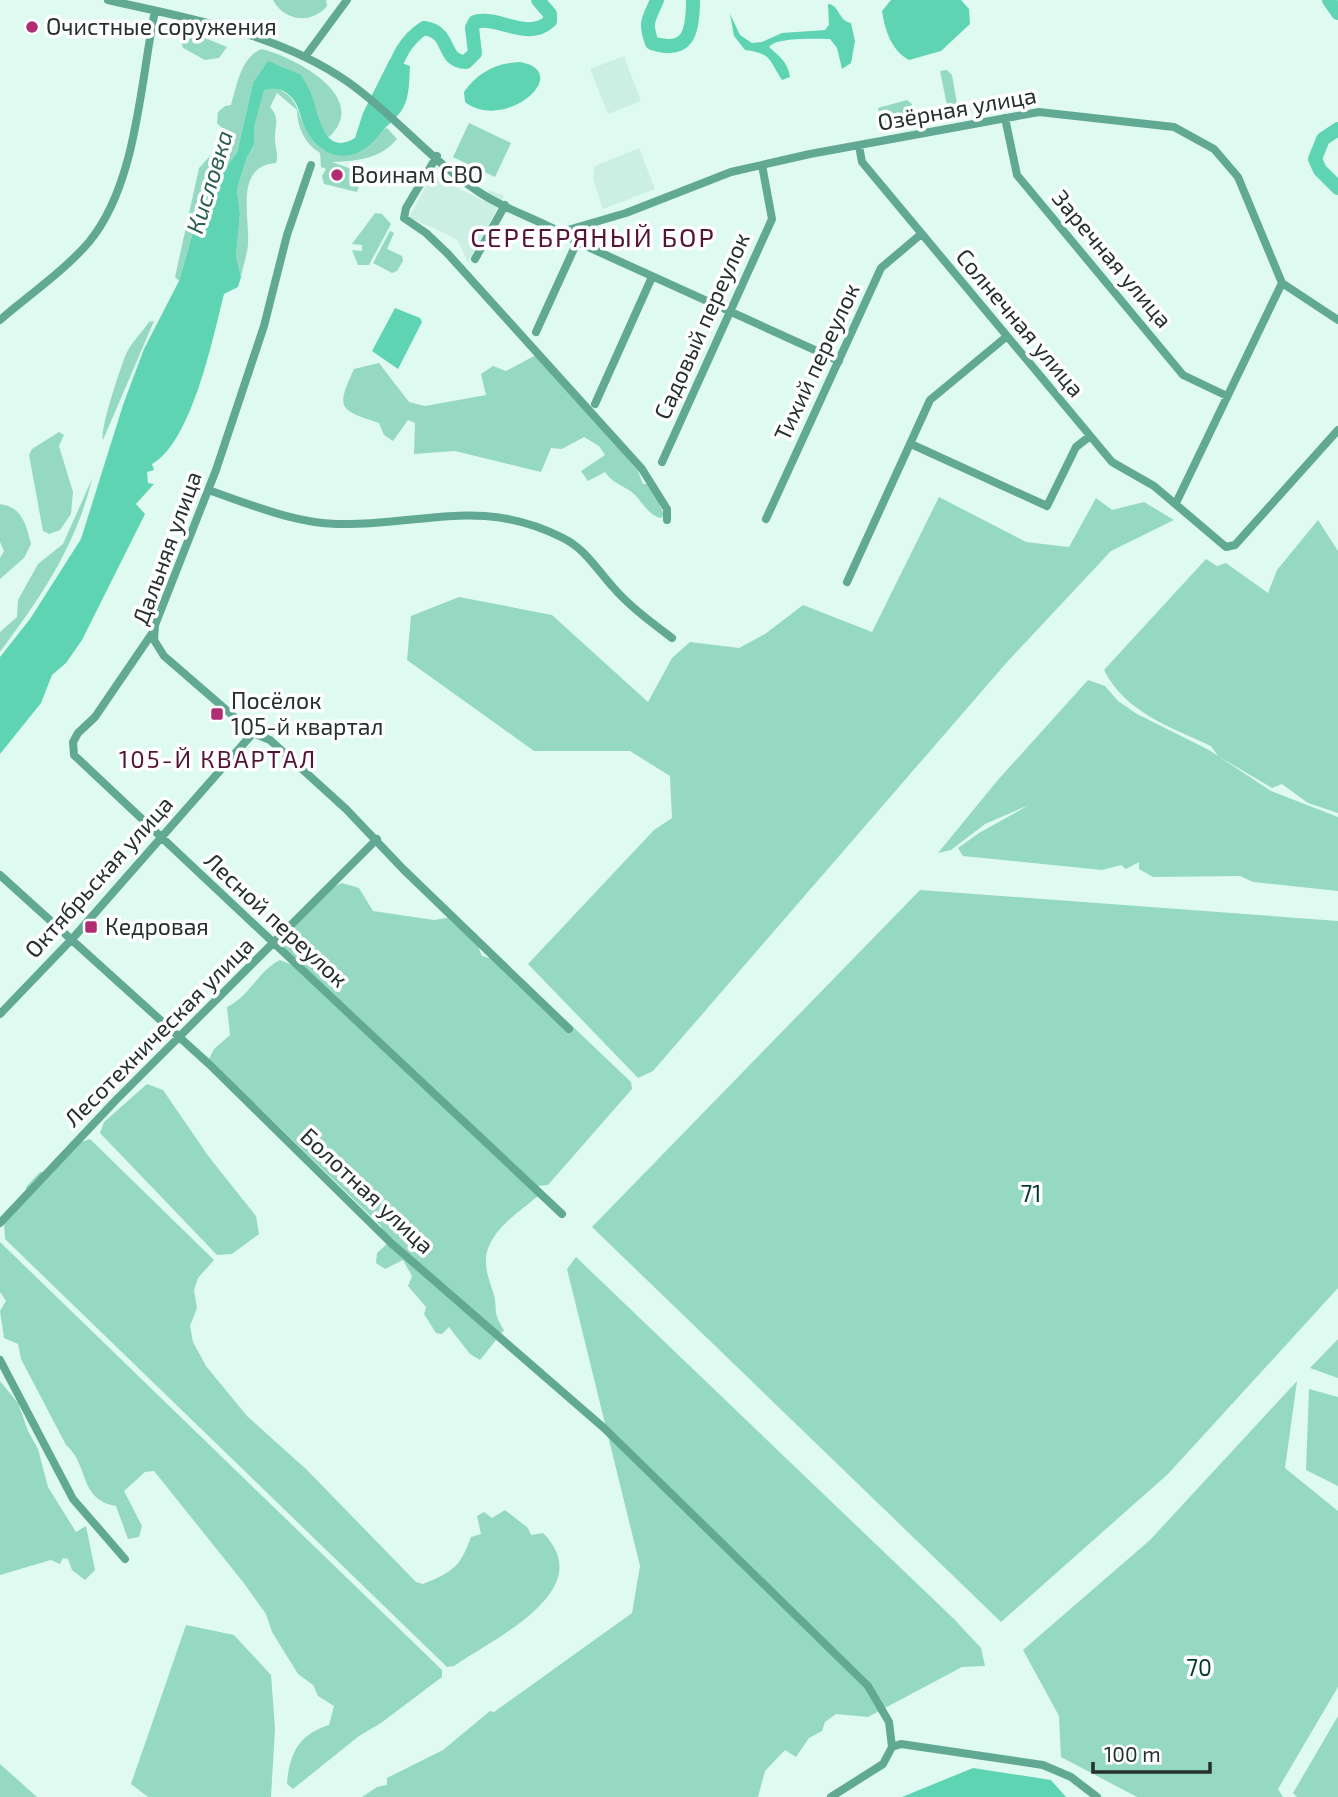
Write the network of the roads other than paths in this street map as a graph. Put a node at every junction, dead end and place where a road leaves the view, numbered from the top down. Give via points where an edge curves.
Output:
1 (108, 0) edge
2 (348, 0) edge
3 (155, 11) junction
4 (305, 57) junction
5 (1005, 118) junction
6 (859, 146) junction
7 (437, 156) junction
8 (762, 164) junction
9 (311, 165) dead end
10 (505, 205) junction
11 (561, 232) junction
12 (920, 235) junction
13 (577, 242) junction
14 (475, 259) dead end
15 (652, 277) junction
16 (1282, 283) junction
17 (730, 311) junction
18 (0, 320) edge
19 (1338, 320) edge
20 (536, 332) dead end
21 (1006, 337) junction
22 (839, 361) junction
23 (1227, 396) junction
24 (595, 404) dead end
25 (1338, 430) edge
26 (1090, 436) junction
27 (911, 444) junction
28 (662, 462) dead end
29 (208, 490) junction
30 (1176, 503) junction
31 (766, 519) dead end
32 (667, 520) dead end
33 (846, 582) dead end
34 (153, 632) junction
35 (672, 638) dead end
36 (253, 733) junction
37 (160, 837) junction
38 (377, 839) junction
39 (0, 875) edge
40 (73, 938) junction
41 (273, 944) junction
42 (0, 1014) edge
43 (569, 1029) dead end
44 (180, 1037) junction
45 (562, 1214) dead end
46 (0, 1223) edge
47 (0, 1360) edge
48 (125, 1559) dead end
49 (892, 1747) junction
50 (831, 1797) edge
51 (1097, 1797) edge

1 - 3 street
2 - 4 street
3 - 4 street via 233,30
3 - 18 street via 126,163 111,203 89,242
4 - 7 street via 357,88
5 - 6 street, Озёрная улица
5 - 16 street, Озёрная улица via 1039,112 1150,122 1198,138 1238,177
5 - 23 street, Заречная улица via 1017,174 1183,375
6 - 8 street, Озёрная улица
6 - 12 street, Солнечная улица via 862,162
7 - 10 street via 474,188
7 - 32 street via 404,211 407,222 447,254 642,469 667,509
8 - 11 street, Озёрная улица via 626,214
8 - 17 street, Садовый переулок via 772,219
9 - 29 street, Дальняя улица via 264,326
10 - 11 street
10 - 14 street
11 - 13 street
12 - 21 street, Солнечная улица
12 - 22 street, Тихий переулок via 881,268
13 - 15 street
13 - 20 street
15 - 17 street
15 - 24 street
16 - 19 street
16 - 23 street
17 - 22 street
17 - 28 street, Садовый переулок
21 - 26 street, Солнечная улица
21 - 27 street via 930,401
22 - 31 street, Тихий переулок
23 - 30 street
25 - 30 street, Солнечная улица via 1230,547
26 - 27 street via 1076,447 1047,506
26 - 30 street, Солнечная улица via 1112,462 1138,474
27 - 33 street
29 - 34 street, Дальняя улица
29 - 35 street via 316,522 365,524 473,514 508,517 564,538 589,556 642,616
34 - 36 street, Дальняя улица via 163,656
34 - 37 street, Лесной переулок via 95,717 78,733 73,750
36 - 37 street, Октябрьская улица
36 - 38 street, Дальняя улица via 270,740
37 - 40 street, Октябрьская улица
37 - 41 street, Лесной переулок
38 - 41 street, Лесотехническая улица
38 - 43 street, Дальняя улица via 402,869
39 - 40 street, Болотная улица
40 - 42 street, Октябрьская улица
40 - 44 street, Болотная улица
41 - 44 street, Лесотехническая улица
41 - 45 street, Лесной переулок
44 - 46 street, Лесотехническая улица
44 - 49 street, Болотная улица via 391,1243 613,1437 868,1686 889,1723
47 - 48 street via 73,1499
49 - 50 street via 883,1764
49 - 51 street via 914,1744 1043,1765 1071,1777

